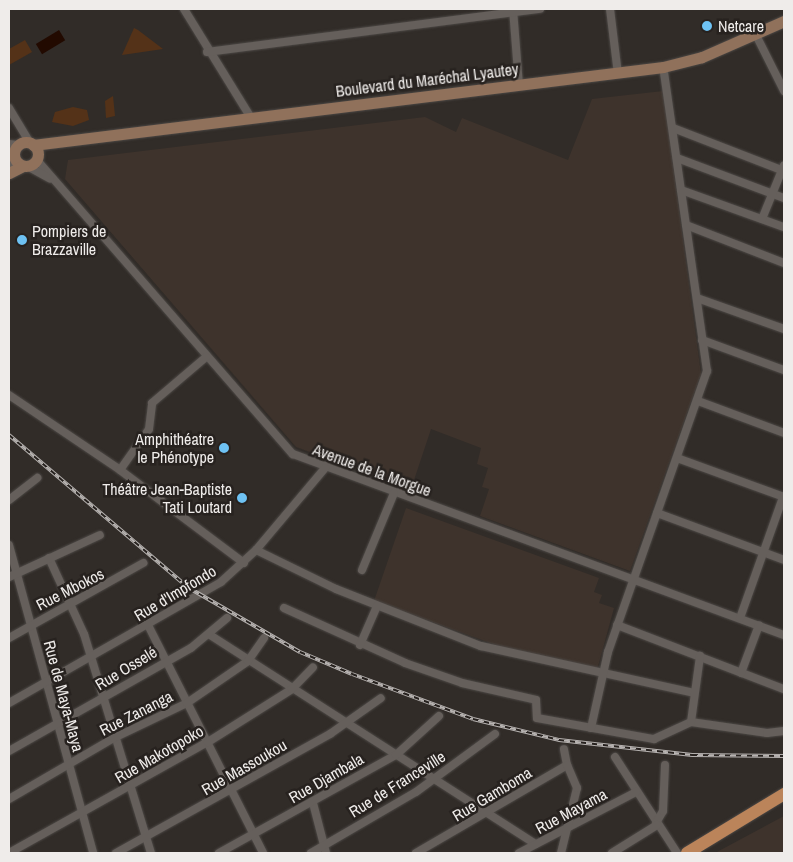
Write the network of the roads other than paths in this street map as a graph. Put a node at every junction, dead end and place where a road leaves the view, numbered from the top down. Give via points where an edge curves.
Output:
1 (184, 9) edge
2 (540, 9) edge
3 (610, 9) edge
4 (514, 11) edge
5 (784, 21) edge
6 (756, 35) junction
7 (207, 52) junction
8 (663, 67) junction
9 (618, 74) junction
10 (519, 86) junction
11 (784, 91) edge
12 (9, 108) edge
13 (251, 118) junction
14 (673, 128) junction
15 (22, 154) edge
16 (677, 158) junction
17 (784, 169) edge
18 (9, 173) edge
19 (54, 181) junction
20 (681, 190) junction
21 (773, 194) junction
22 (784, 198) edge
23 (762, 219) junction
24 (686, 225) junction
25 (784, 228) edge
26 (784, 263) edge
27 (697, 298) junction
28 (784, 328) edge
29 (702, 340) junction
30 (206, 357) junction
31 (784, 370) edge
32 (9, 395) edge
33 (698, 401) junction
34 (784, 433) edge
35 (677, 458) junction
36 (325, 468) junction
37 (120, 470) junction
38 (37, 478) dead end
39 (394, 493) junction
40 (784, 497) edge
41 (9, 500) edge
42 (657, 514) junction
43 (100, 535) dead end
44 (9, 545) edge
45 (256, 550) junction
46 (763, 552) junction
47 (49, 558) junction
48 (784, 560) edge
49 (142, 563) dead end
50 (244, 563) junction
51 (362, 570) dead end
52 (17, 573) junction
53 (9, 577) edge
54 (632, 579) junction
55 (73, 603) junction
56 (377, 606) junction
57 (284, 608) dead end
58 (227, 618) dead end
59 (740, 618) junction
60 (31, 624) junction
61 (148, 625) junction
62 (617, 625) junction
63 (759, 625) junction
64 (210, 635) junction
65 (784, 635) edge
66 (9, 638) edge
67 (264, 638) dead end
68 (360, 645) junction
69 (700, 656) junction
70 (91, 659) junction
71 (164, 661) junction
72 (248, 661) junction
73 (314, 667) dead end
74 (741, 673) junction
75 (603, 674) junction
76 (47, 682) junction
77 (292, 688) junction
78 (784, 689) edge
79 (694, 693) junction
80 (103, 698) junction
81 (381, 698) dead end
82 (9, 703) edge
83 (188, 703) junction
84 (439, 716) dead end
85 (691, 722) junction
86 (57, 724) junction
87 (346, 724) junction
88 (591, 728) junction
89 (784, 731) edge
90 (495, 734) dead end
91 (114, 738) junction
92 (208, 742) junction
93 (564, 750) dead end
94 (9, 751) edge
95 (396, 755) junction
96 (615, 757) dead end
97 (68, 765) junction
98 (567, 765) junction
99 (665, 765) dead end
100 (435, 779) junction
101 (128, 788) junction
102 (232, 790) junction
103 (636, 792) junction
104 (784, 794) edge
105 (9, 799) edge
106 (313, 803) junction
107 (784, 803) edge
108 (80, 812) junction
109 (490, 814) junction
110 (657, 824) junction
111 (567, 829) junction
112 (253, 834) junction
113 (146, 837) junction
114 (536, 844) junction
115 (325, 850) edge
116 (9, 853) edge
117 (93, 853) edge
118 (116, 853) edge
119 (151, 853) edge
120 (219, 853) edge
121 (263, 853) edge
122 (311, 853) edge
123 (416, 853) edge
124 (519, 853) edge
125 (561, 853) edge
126 (612, 853) edge
127 (676, 853) edge
128 (687, 853) edge
129 (701, 853) edge

1 - 7 street
2 - 4 street
3 - 9 street
4 - 7 street
4 - 10 street
5 - 6 main road, Boulevard du Maréchal Lyautey
6 - 8 main road, Boulevard du Maréchal Lyautey via 702,58
6 - 11 street
7 - 13 street
8 - 9 main road, Boulevard du Maréchal Lyautey
8 - 14 street
9 - 10 main road, Boulevard du Maréchal Lyautey
10 - 13 main road, Boulevard du Maréchal Lyautey
12 - 15 street via 18,125
13 - 15 main road, Boulevard du Maréchal Lyautey via 65,141
14 - 16 street
14 - 17 street
15 - 18 main road, Boulevard du Maréchal Lyautey
15 - 19 street, Avenue de la Morgue
15 - 19 street, Avenue de la Morgue
16 - 20 street
16 - 21 street
17 - 21 street
19 - 30 street, Avenue de la Morgue
20 - 23 street
20 - 24 street
21 - 22 street
21 - 23 street
23 - 25 street
24 - 26 street
24 - 27 street
27 - 28 street
27 - 29 street
29 - 31 street
29 - 33 street via 707,371
30 - 36 street, Avenue de la Morgue via 287,449
30 - 37 street via 152,403 149,429
32 - 37 street
33 - 34 street
33 - 35 street
35 - 40 street
35 - 42 street
36 - 39 street, Avenue de la Morgue
36 - 45 street, Rue d'Impfondo
37 - 50 street
38 - 41 street
39 - 51 street
39 - 54 street, Avenue de la Morgue
40 - 46 street
42 - 46 street
42 - 54 street
43 - 47 street
44 - 52 street, Rue de Maya-Maya
45 - 50 street, Rue d'Impfondo
45 - 56 street
46 - 48 street
46 - 59 street
47 - 52 street
47 - 55 street
49 - 55 street, Rue Mbokos
50 - 61 street, Rue d'Impfondo via 221,582
52 - 53 street
52 - 60 street, Rue de Maya-Maya
54 - 59 street, Avenue de la Morgue
54 - 62 street
55 - 60 street, Rue Mbokos
55 - 70 street
56 - 68 street
56 - 75 street via 506,654
57 - 68 street
58 - 64 street, Rue Osselé
59 - 63 street, Avenue de la Morgue
60 - 66 street, Rue Mbokos
60 - 76 street, Rue de Maya-Maya
61 - 70 street, Rue d'Impfondo
61 - 71 street
62 - 69 street
62 - 75 street
63 - 65 street, Avenue de la Morgue
63 - 74 street
64 - 71 street, Rue Osselé
64 - 72 street
67 - 72 street, Rue Zananga
68 - 88 street via 462,683 536,700 537,718
69 - 74 street
69 - 79 street
70 - 76 street, Rue d'Impfondo
70 - 80 street
71 - 80 street, Rue Osselé
71 - 83 street
72 - 77 street
72 - 83 street, Rue Zananga
73 - 77 street, Rue Makotopoko
74 - 78 street
75 - 79 street
75 - 88 street
76 - 82 street, Rue d'Impfondo
76 - 86 street, Rue de Maya-Maya
77 - 87 street
77 - 92 street, Rue Makotopoko
79 - 85 street
80 - 86 street, Rue Osselé
80 - 91 street
81 - 87 street, Rue Massoukou
83 - 91 street, Rue Zananga
83 - 92 street
84 - 95 street, Rue Djambala
85 - 88 street via 661,739
85 - 89 street via 767,733
86 - 94 street, Rue Osselé
86 - 97 street, Rue de Maya-Maya
87 - 95 street
87 - 102 street, Rue Massoukou
90 - 100 street, Rue de Franceville
91 - 97 street, Rue Zananga
91 - 101 street
92 - 101 street, Rue Makotopoko
92 - 102 street
93 - 98 street
95 - 100 street
95 - 106 street, Rue Djambala
96 - 103 street
97 - 105 street, Rue Zananga
97 - 108 street, Rue de Maya-Maya
98 - 109 street, Rue Gamboma
98 - 111 street via 577,783
99 - 110 street via 663,811
100 - 109 street
100 - 115 street, Rue de Franceville
101 - 108 street, Rue Makotopoko
101 - 113 street
102 - 112 street
102 - 113 street, Rue Massoukou
103 - 110 street
103 - 111 street, Rue Mayama
104 - 128 main road
106 - 112 street, Rue Djambala
106 - 115 street
107 - 129 main road
108 - 116 street, Rue Makotopoko
108 - 117 street, Rue de Maya-Maya
109 - 114 street
109 - 123 street, Rue Gamboma
110 - 126 street
110 - 127 street
111 - 114 street, Rue Mayama
111 - 125 street
112 - 120 street, Rue Djambala
112 - 121 street
113 - 118 street, Rue Massoukou
113 - 119 street
114 - 124 street, Rue Mayama
115 - 122 street, Rue de Franceville

